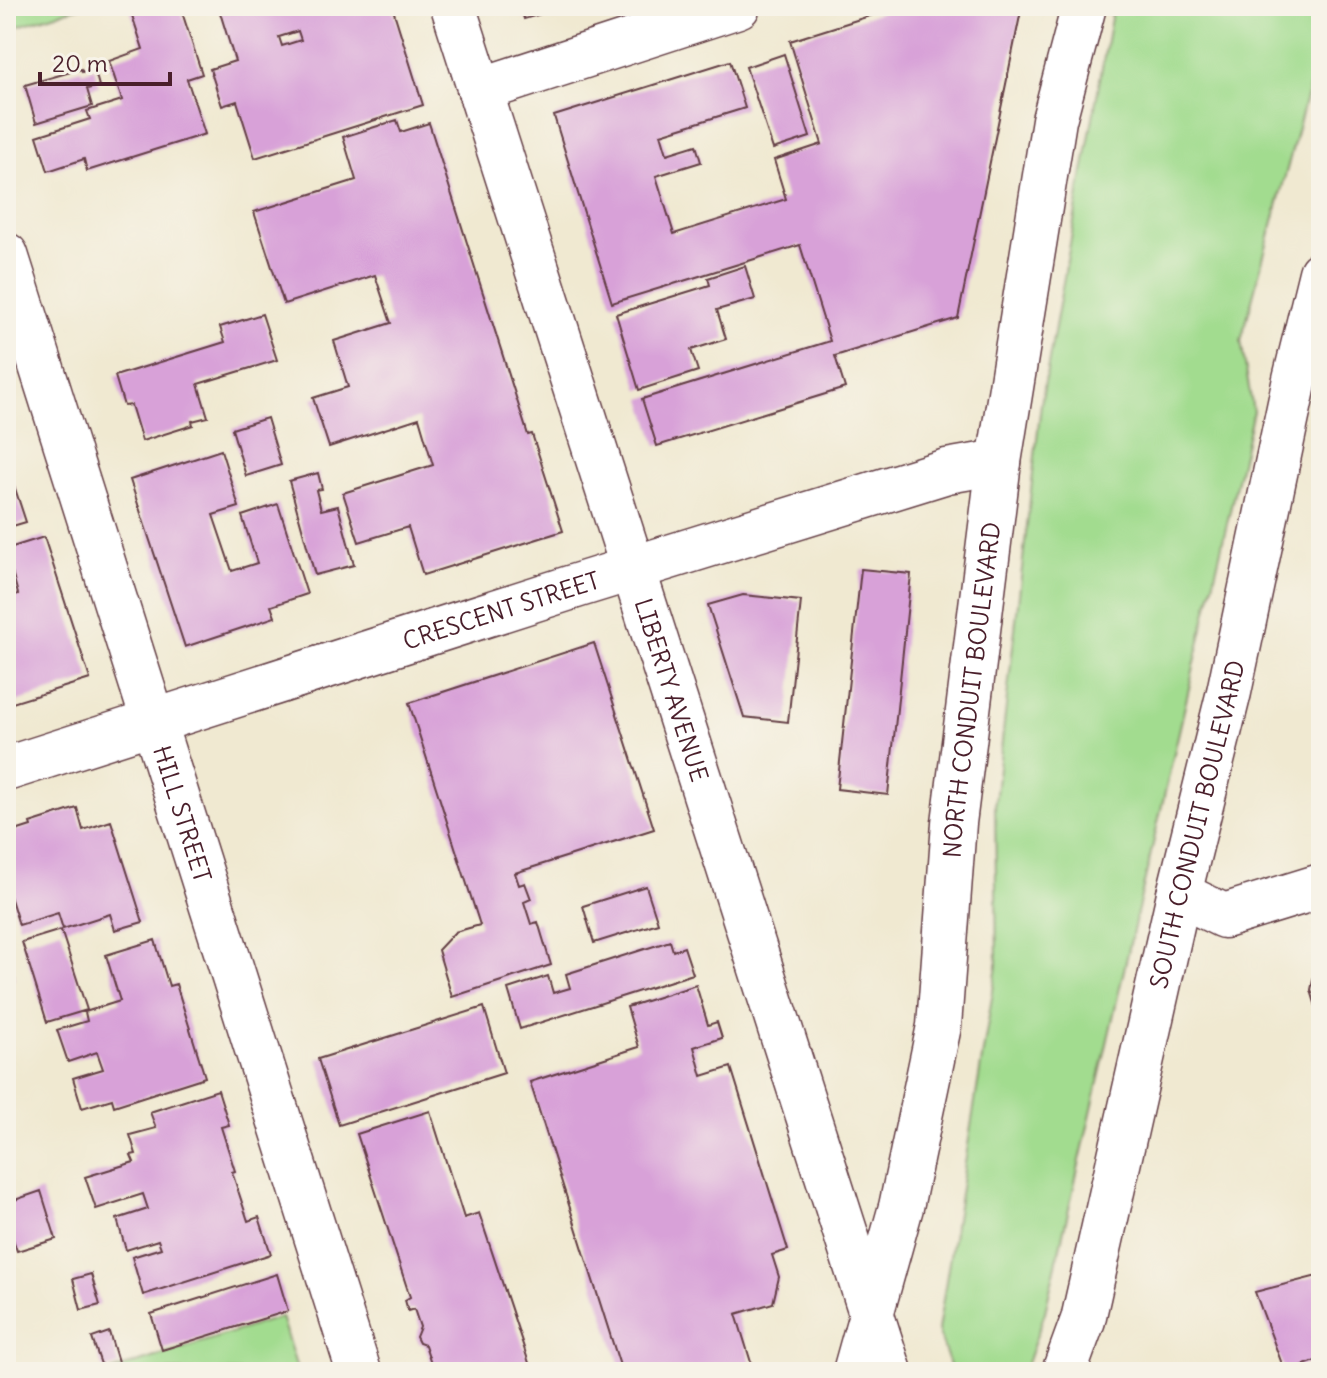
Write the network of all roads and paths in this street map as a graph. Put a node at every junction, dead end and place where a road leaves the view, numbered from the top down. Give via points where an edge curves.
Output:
1 (453, 6) edge
2 (738, 6) edge
3 (1084, 6) edge
4 (480, 90) junction
5 (6, 255) edge
6 (1321, 273) edge
7 (1313, 340) edge
8 (999, 462) junction
9 (633, 569) junction
10 (154, 722) junction
11 (6, 769) edge
12 (1321, 886) edge
13 (1179, 894) junction
14 (872, 1312) junction
15 (359, 1372) edge
16 (855, 1372) edge
17 (890, 1372) edge
18 (1064, 1372) edge

1 - 4 street, LIBERTY AVENUE
2 - 4 street
3 - 8 street, NORTH CONDUIT BOULEVARD via 1054,120
4 - 9 street, LIBERTY AVENUE
5 - 10 street, HILL STREET
6 - 7 street, SOUTH CONDUIT BOULEVARD
7 - 13 street, SOUTH CONDUIT BOULEVARD
8 - 9 street, CRESCENT STREET via 947,471
8 - 14 street, NORTH CONDUIT BOULEVARD via 954,823 939,1026 901,1207
9 - 10 street, CRESCENT STREET
9 - 14 street, LIBERTY AVENUE
10 - 11 street, CRESCENT STREET
10 - 15 street, HILL STREET
12 - 13 street via 1224,916
13 - 18 street, SOUTH CONDUIT BOULEVARD via 1083,1320
14 - 16 street, NORTH CONDUIT BOULEVARD
14 - 17 street, LIBERTY AVENUE

